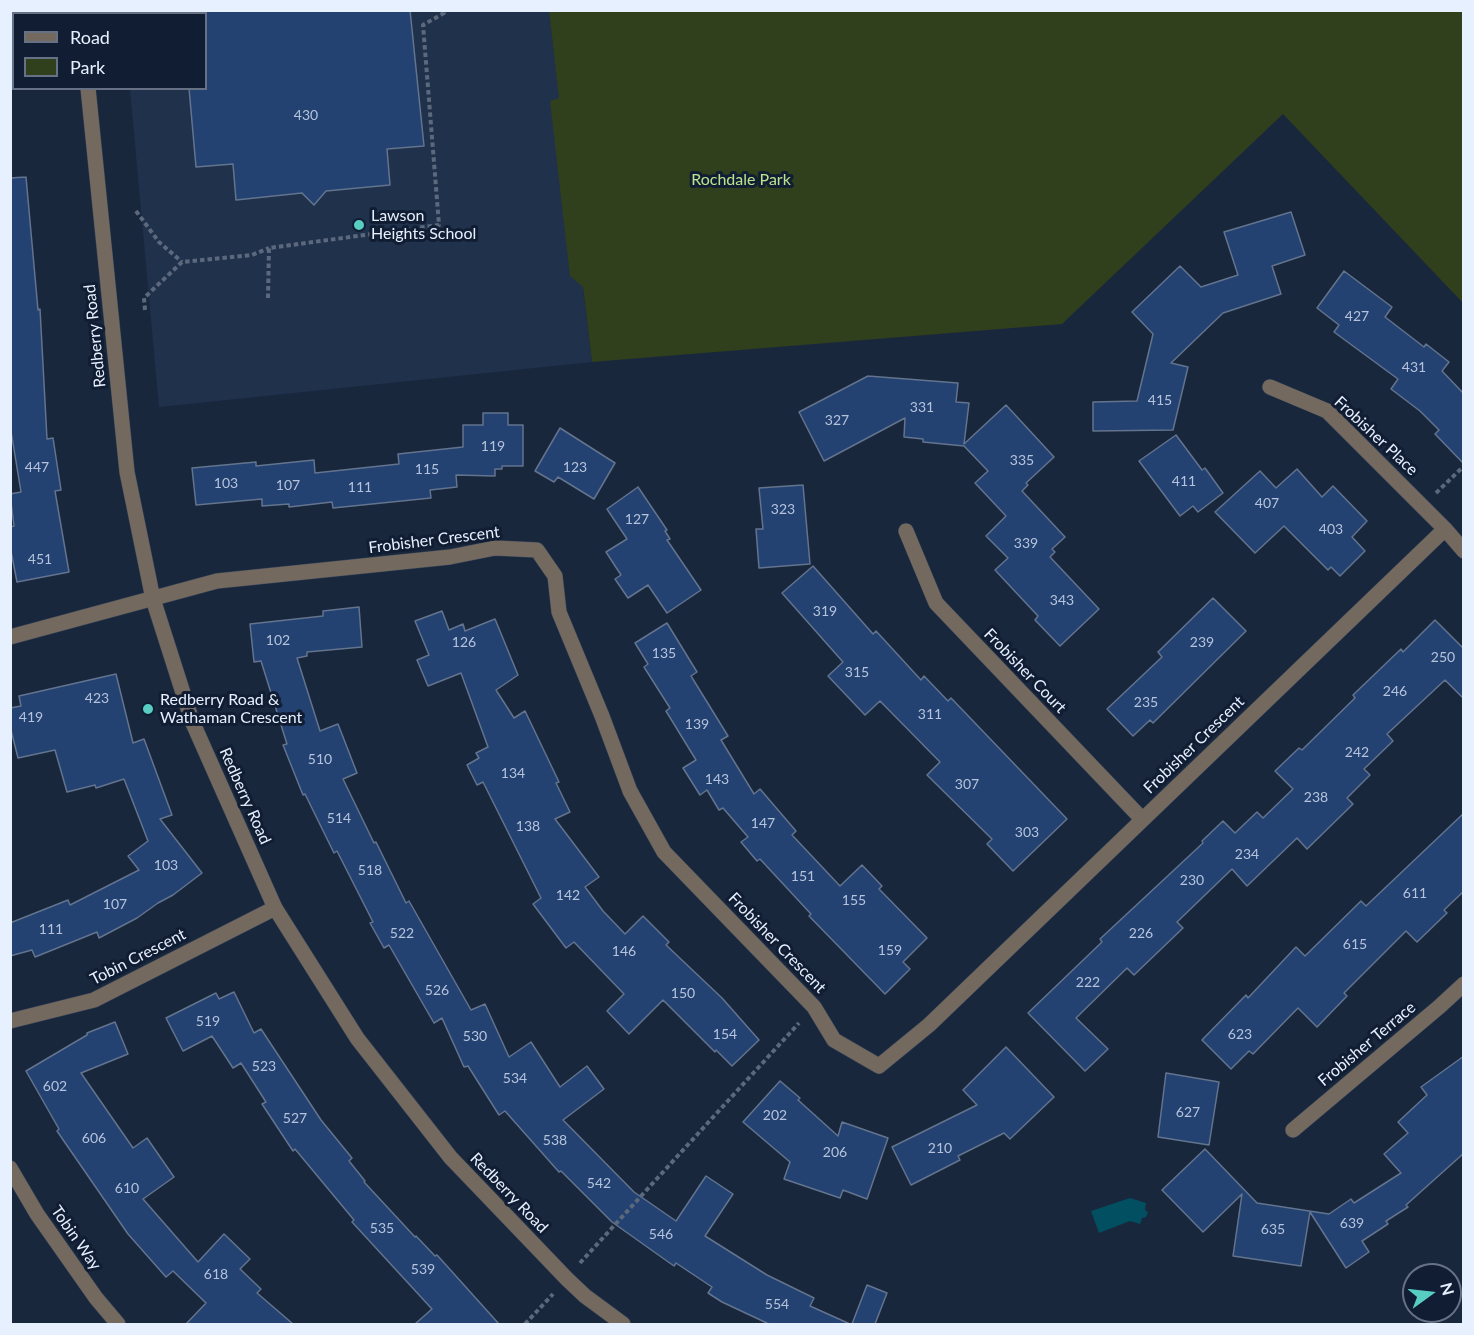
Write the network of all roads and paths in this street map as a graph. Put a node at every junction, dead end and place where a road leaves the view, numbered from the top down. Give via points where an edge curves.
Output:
1 (444, 10) edge
2 (88, 90) edge
3 (136, 212) dead end
4 (269, 248) junction
5 (182, 262) junction
6 (268, 298) dead end
7 (145, 310) dead end
8 (1270, 387) dead end
9 (1464, 466) edge
10 (1422, 505) junction
11 (1445, 529) junction
12 (906, 531) dead end
13 (1464, 551) edge
14 (153, 598) junction
15 (10, 637) edge
16 (1143, 819) junction
17 (275, 908) junction
18 (1464, 984) edge
19 (10, 1021) edge
20 (797, 1025) dead end
21 (1293, 1130) dead end
22 (10, 1168) edge
23 (567, 1279) junction
24 (118, 1324) edge
25 (525, 1324) edge
26 (623, 1324) edge

1 - 4 path via 423,25 439,225
2 - 14 street, Redberry Road via 127,472
3 - 5 path via 159,242
4 - 5 path via 252,255
4 - 6 path
5 - 7 path via 144,298
8 - 10 street, Frobisher Place via 1327,411
9 - 10 path
10 - 11 street, Frobisher Place
11 - 13 street
11 - 16 street, Frobisher Crescent
12 - 16 street, Frobisher Court via 936,603
14 - 15 street
14 - 16 street, Frobisher Crescent via 216,581 450,557 495,548 537,550 555,576 559,612 630,791 664,852 814,1007 834,1040 879,1066 929,1025
14 - 17 street, Redberry Road via 192,721
17 - 19 street, Tobin Crescent via 94,1000
17 - 23 street, Redberry Road via 357,1038 451,1158
18 - 21 street, Frobisher Terrace
20 - 23 path
22 - 24 street, Tobin Way via 36,1214
23 - 25 path
23 - 26 street, Redberry Road

